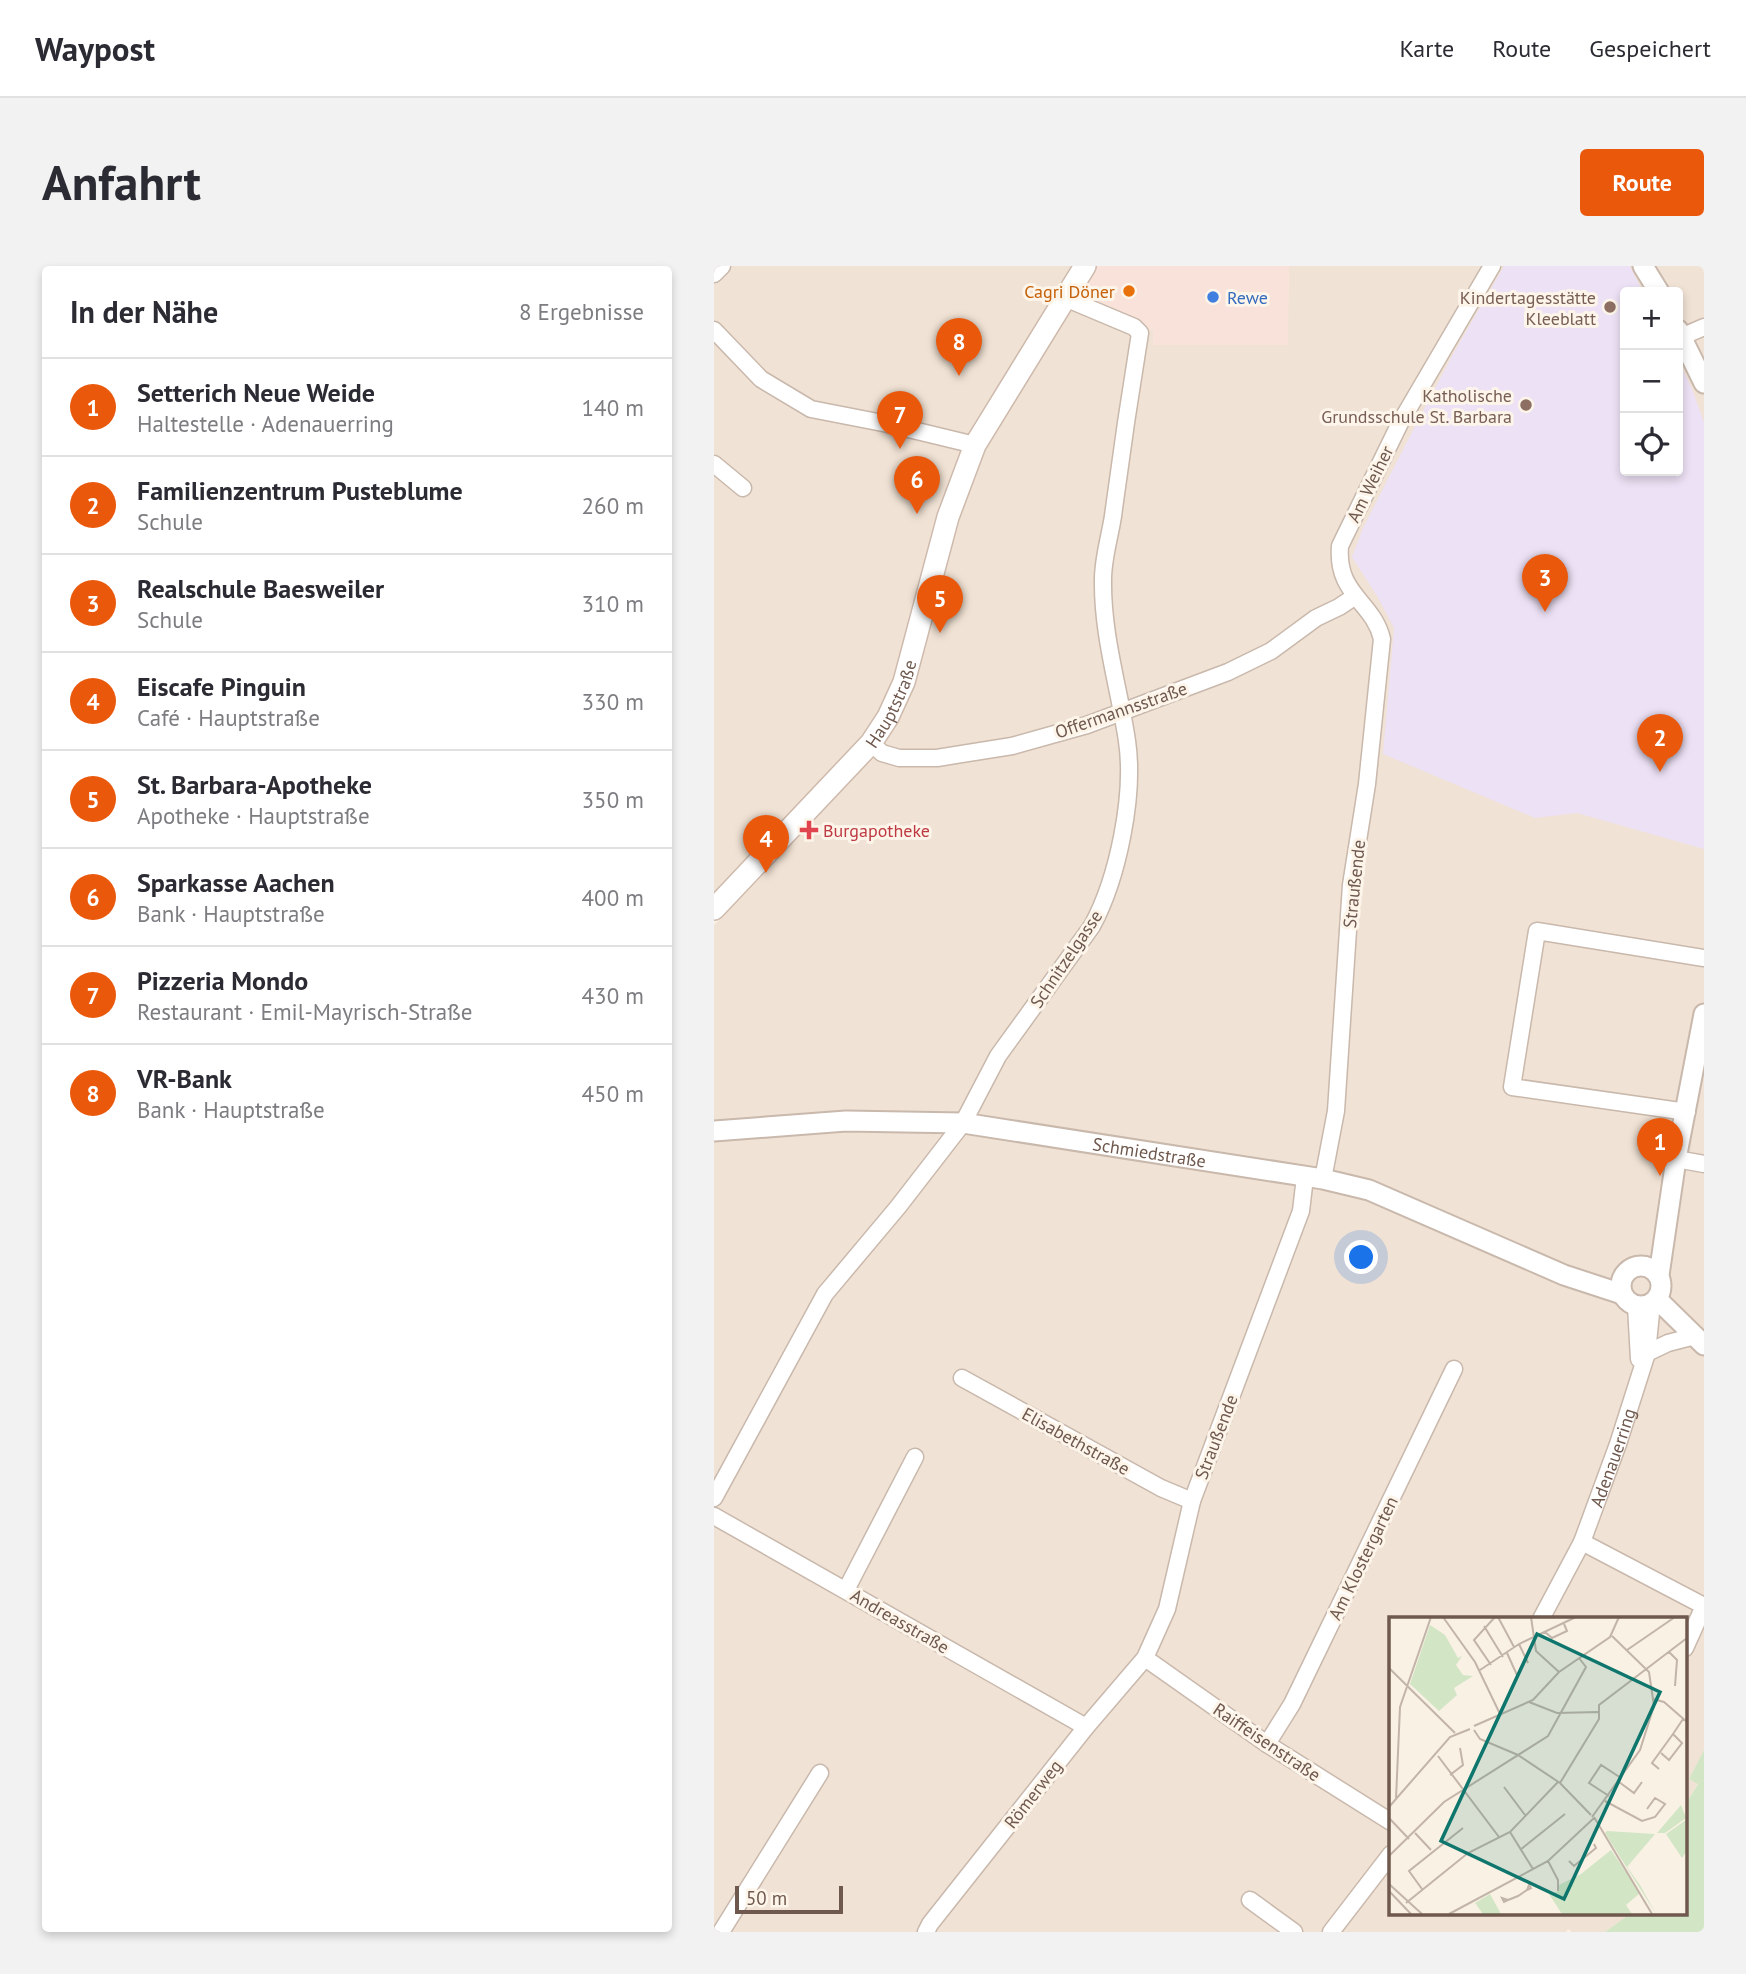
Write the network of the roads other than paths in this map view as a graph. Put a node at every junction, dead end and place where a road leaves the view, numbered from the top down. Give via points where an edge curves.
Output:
1 (722, 266) edge
2 (1085, 266) edge
3 (1492, 266) edge
4 (1643, 266) edge
5 (714, 274) edge
6 (1655, 287) edge
7 (1065, 298) junction
8 (1704, 327) edge
9 (714, 330) edge
10 (1683, 333) edge
11 (1683, 342) edge
12 (1704, 383) edge
13 (975, 445) junction
14 (714, 464) edge
15 (743, 488) dead end
16 (1354, 597) junction
17 (1122, 714) junction
18 (871, 743) junction
19 (715, 906) edge
20 (1704, 958) edge
21 (1704, 1014) edge
22 (1687, 1112) junction
23 (963, 1122) junction
24 (714, 1131) edge
25 (1676, 1159) junction
26 (1704, 1164) edge
27 (1314, 1178) junction
28 (1655, 1271) junction
29 (1638, 1296) junction
30 (1699, 1340) edge
31 (1647, 1353) junction
32 (1454, 1369) dead end
33 (1640, 1371) junction
34 (962, 1378) dead end
35 (915, 1457) dead end
36 (714, 1498) edge
37 (1192, 1501) junction
38 (714, 1516) edge
39 (1582, 1542) junction
40 (846, 1590) junction
41 (1704, 1606) edge
42 (1542, 1617) edge
43 (1686, 1646) edge
44 (1145, 1658) junction
45 (1086, 1727) junction
46 (1267, 1744) junction
47 (820, 1773) dead end
48 (1389, 1821) edge
49 (1389, 1857) edge
50 (1250, 1900) dead end
51 (721, 1932) edge
52 (926, 1932) edge
53 (1294, 1932) edge
54 (1331, 1932) edge

1 - 5 street
2 - 7 main road, Hauptstraße
3 - 16 street, Am Weiher via 1400,424 1340,546 1340,567
4 - 6 street
7 - 13 main road, Hauptstraße
7 - 17 street, Schnitzelgasse via 1140,332 1103,574 1104,617
8 - 10 street
9 - 13 street via 761,379 811,409
11 - 12 street
13 - 18 main road, Hauptstraße via 948,517 904,681
14 - 15 street
16 - 17 street, Offermannsstraße via 1250,662
16 - 27 street, Straußende via 1379,626 1382,639 1351,885 1336,1111
17 - 18 street, Offermannsstraße via 1012,746 937,758 899,758 882,753
17 - 23 street, Schnitzelgasse via 1130,779 1125,822 1103,906 998,1056
18 - 19 main road, Hauptstraße
20 - 22 street via 1537,931 1512,1087
21 - 22 street
22 - 25 street
23 - 24 street, Schmiedstraße via 846,1121
23 - 27 street, Schmiedstraße
23 - 36 street, Schnitzelgasse via 825,1294
25 - 26 street
25 - 28 street via 1669,1218
27 - 29 street, Schmiedstraße via 1369,1189 1564,1275
27 - 37 street, Straußende
28 - 29 street via 1662,1288
28 - 29 street via 1637,1265 1631,1268
29 - 30 street
29 - 31 street, Adenauerring
29 - 33 street, Adenauerring
30 - 31 street via 1668,1343
31 - 33 street, Adenauerring
32 - 46 street, Am Klostergarten via 1292,1704
33 - 39 street, Adenauerring
34 - 37 street, Elisabethstraße
35 - 40 street
37 - 44 street, Straußende via 1167,1609
38 - 40 street, Andreasstraße
39 - 41 street
39 - 42 street, Adenauerring
40 - 45 street, Andreasstraße
41 - 43 street
44 - 45 street, Römerweg
44 - 46 street, Raiffeisenstraße
45 - 52 street, Römerweg
46 - 48 street, Raiffeisenstraße
47 - 51 street
49 - 54 street
50 - 53 street

